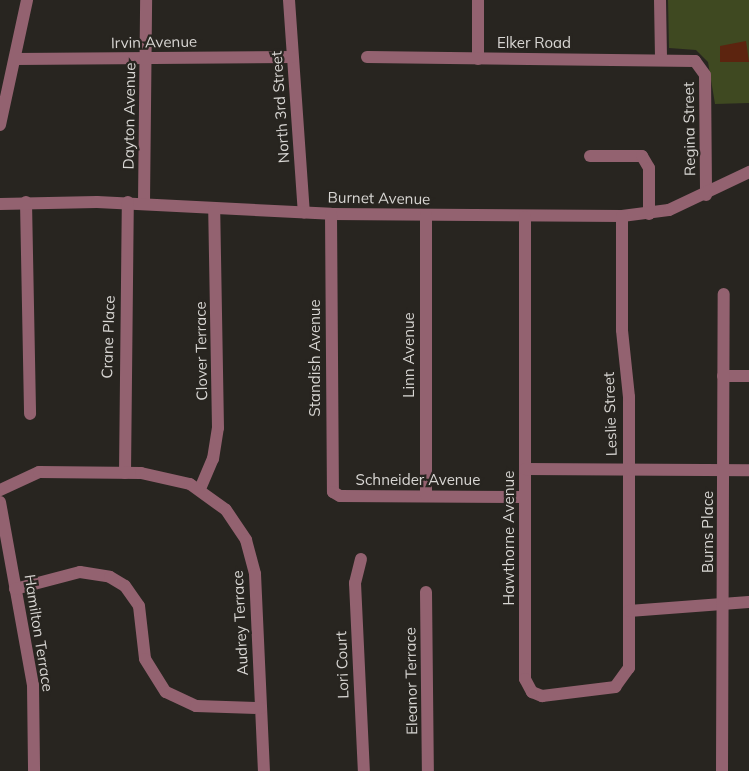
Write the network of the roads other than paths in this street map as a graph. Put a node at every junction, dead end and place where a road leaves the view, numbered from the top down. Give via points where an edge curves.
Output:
1 (27, 0) edge
2 (146, 0) edge
3 (289, 0) edge
4 (478, 0) edge
5 (660, 0) edge
6 (292, 57) junction
7 (367, 57) dead end
8 (147, 58) junction
9 (661, 58) junction
10 (15, 59) junction
11 (478, 60) junction
12 (699, 64) joint
13 (0, 125) edge
14 (590, 156) dead end
15 (749, 172) edge
16 (706, 196) junction
17 (26, 202) junction
18 (128, 202) junction
19 (144, 203) junction
20 (0, 204) edge
21 (214, 209) junction
22 (304, 212) junction
23 (331, 214) junction
24 (649, 214) junction
25 (426, 215) junction
26 (622, 216) junction
27 (525, 217) junction
28 (724, 294) dead end
29 (723, 376) junction
30 (749, 376) edge
31 (30, 414) dead end
32 (525, 469) junction
33 (724, 470) junction
34 (749, 470) edge
35 (628, 471) junction
36 (125, 473) junction
37 (200, 489) junction
38 (0, 490) edge
39 (426, 495) junction
40 (340, 496) joint
41 (525, 497) junction
42 (0, 502) edge
43 (361, 559) dead end
44 (15, 589) junction
45 (426, 592) dead end
46 (749, 602) edge
47 (724, 603) junction
48 (628, 611) junction
49 (261, 708) junction
50 (34, 771) edge
51 (264, 771) edge
52 (364, 771) edge
53 (428, 771) edge
54 (722, 771) edge

1 - 10 street
2 - 8 street, Dayton Avenue
3 - 6 street, North 3rd Street
4 - 11 street
5 - 9 street
6 - 8 street, Irvin Avenue
6 - 22 street, North 3rd Street
7 - 11 street, Elker Road
8 - 10 street, Irvin Avenue
8 - 19 street, Dayton Avenue
9 - 11 street, Elker Road
9 - 12 street, Elker Road via 688,58
10 - 13 street
12 - 16 street, Regina Street via 705,75
14 - 24 street via 642,156 649,168
15 - 16 street, Burnet Avenue
16 - 24 street, Burnet Avenue
17 - 18 street, Burnet Avenue
17 - 20 street, Burnet Avenue
17 - 31 street
18 - 19 street, Burnet Avenue
18 - 36 street, Crane Place
19 - 21 street, Burnet Avenue
21 - 22 street, Burnet Avenue
21 - 37 street, Clover Terrace via 218,428 213,459
22 - 23 street, Burnet Avenue
23 - 25 street, Burnet Avenue
23 - 40 street, Standish Avenue via 332,482 333,492
24 - 26 street, Burnet Avenue
25 - 27 street, Burnet Avenue
25 - 39 street, Linn Avenue
26 - 27 street, Burnet Avenue
26 - 35 street, Leslie Street
27 - 32 street, Hawthorne Avenue
28 - 29 street, Burns Place
29 - 30 street
29 - 33 street, Burns Place
32 - 35 street
32 - 41 street, Hawthorne Avenue
33 - 34 street
33 - 35 street
33 - 47 street, Burns Place
35 - 48 street, Leslie Street
36 - 37 street, Audrey Terrace via 168,477
36 - 38 street, Audrey Terrace via 39,472
37 - 49 street, Audrey Terrace via 233,519 252,557
39 - 40 street, Schneider Avenue
39 - 41 street, Schneider Avenue
41 - 48 street, Hawthorne Avenue via 525,670 529,688 542,696 607,689 622,681 629,668
42 - 44 street, Hamilton Terrace
43 - 52 street, Lori Court via 355,583
44 - 49 street via 80,572 110,577 125,586 139,606 147,665 166,692 196,706
44 - 50 street, Hamilton Terrace via 33,685
45 - 53 street, Eleanor Terrace
46 - 47 street
47 - 48 street
47 - 54 street, Burns Place
49 - 51 street, Audrey Terrace

